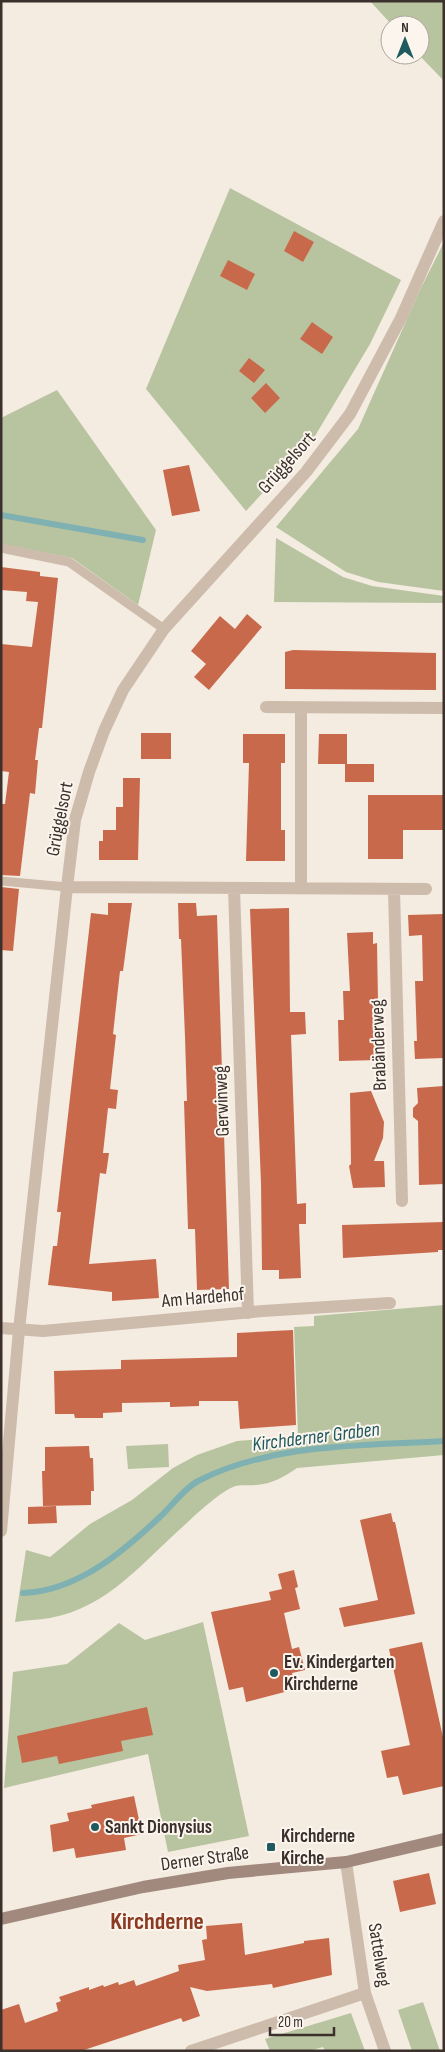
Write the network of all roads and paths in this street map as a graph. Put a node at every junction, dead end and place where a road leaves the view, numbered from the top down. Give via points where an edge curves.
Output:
1 (444, 221) edge
2 (1, 548) edge
3 (164, 629) junction
4 (266, 707) dead end
5 (301, 708) junction
6 (444, 708) edge
7 (1, 881) edge
8 (67, 887) junction
9 (234, 888) junction
10 (301, 888) junction
11 (394, 889) junction
12 (426, 889) dead end
13 (402, 1201) dead end
14 (390, 1303) dead end
15 (248, 1312) junction
16 (1, 1328) edge
17 (18, 1330) junction
18 (1, 1531) edge
19 (444, 1839) edge
20 (346, 1862) junction
21 (1, 1919) edge
22 (365, 1993) junction
23 (191, 2051) edge
24 (385, 2051) edge

1 - 3 street, Grüggelsort via 401,318 350,414 306,472
2 - 3 lane via 70,562
3 - 8 street, Grüggelsort via 123,690 104,731 76,820
4 - 5 street
5 - 6 street
5 - 10 street
7 - 8 lane
8 - 9 street
8 - 17 street, Grüggelsort
9 - 10 street
9 - 15 street, Gerwinweg
10 - 11 street
11 - 12 street
11 - 13 street, Brabänderweg
14 - 15 street, Am Hardehof
15 - 17 street, Am Hardehof via 43,1331
16 - 17 street, Am Hardehof
17 - 18 street, Grüggelsort
19 - 20 main road, Derner Straße
20 - 21 main road, Derner Straße via 182,1880
20 - 22 street, Sattelweg
22 - 23 street
22 - 24 street, Sattelweg

